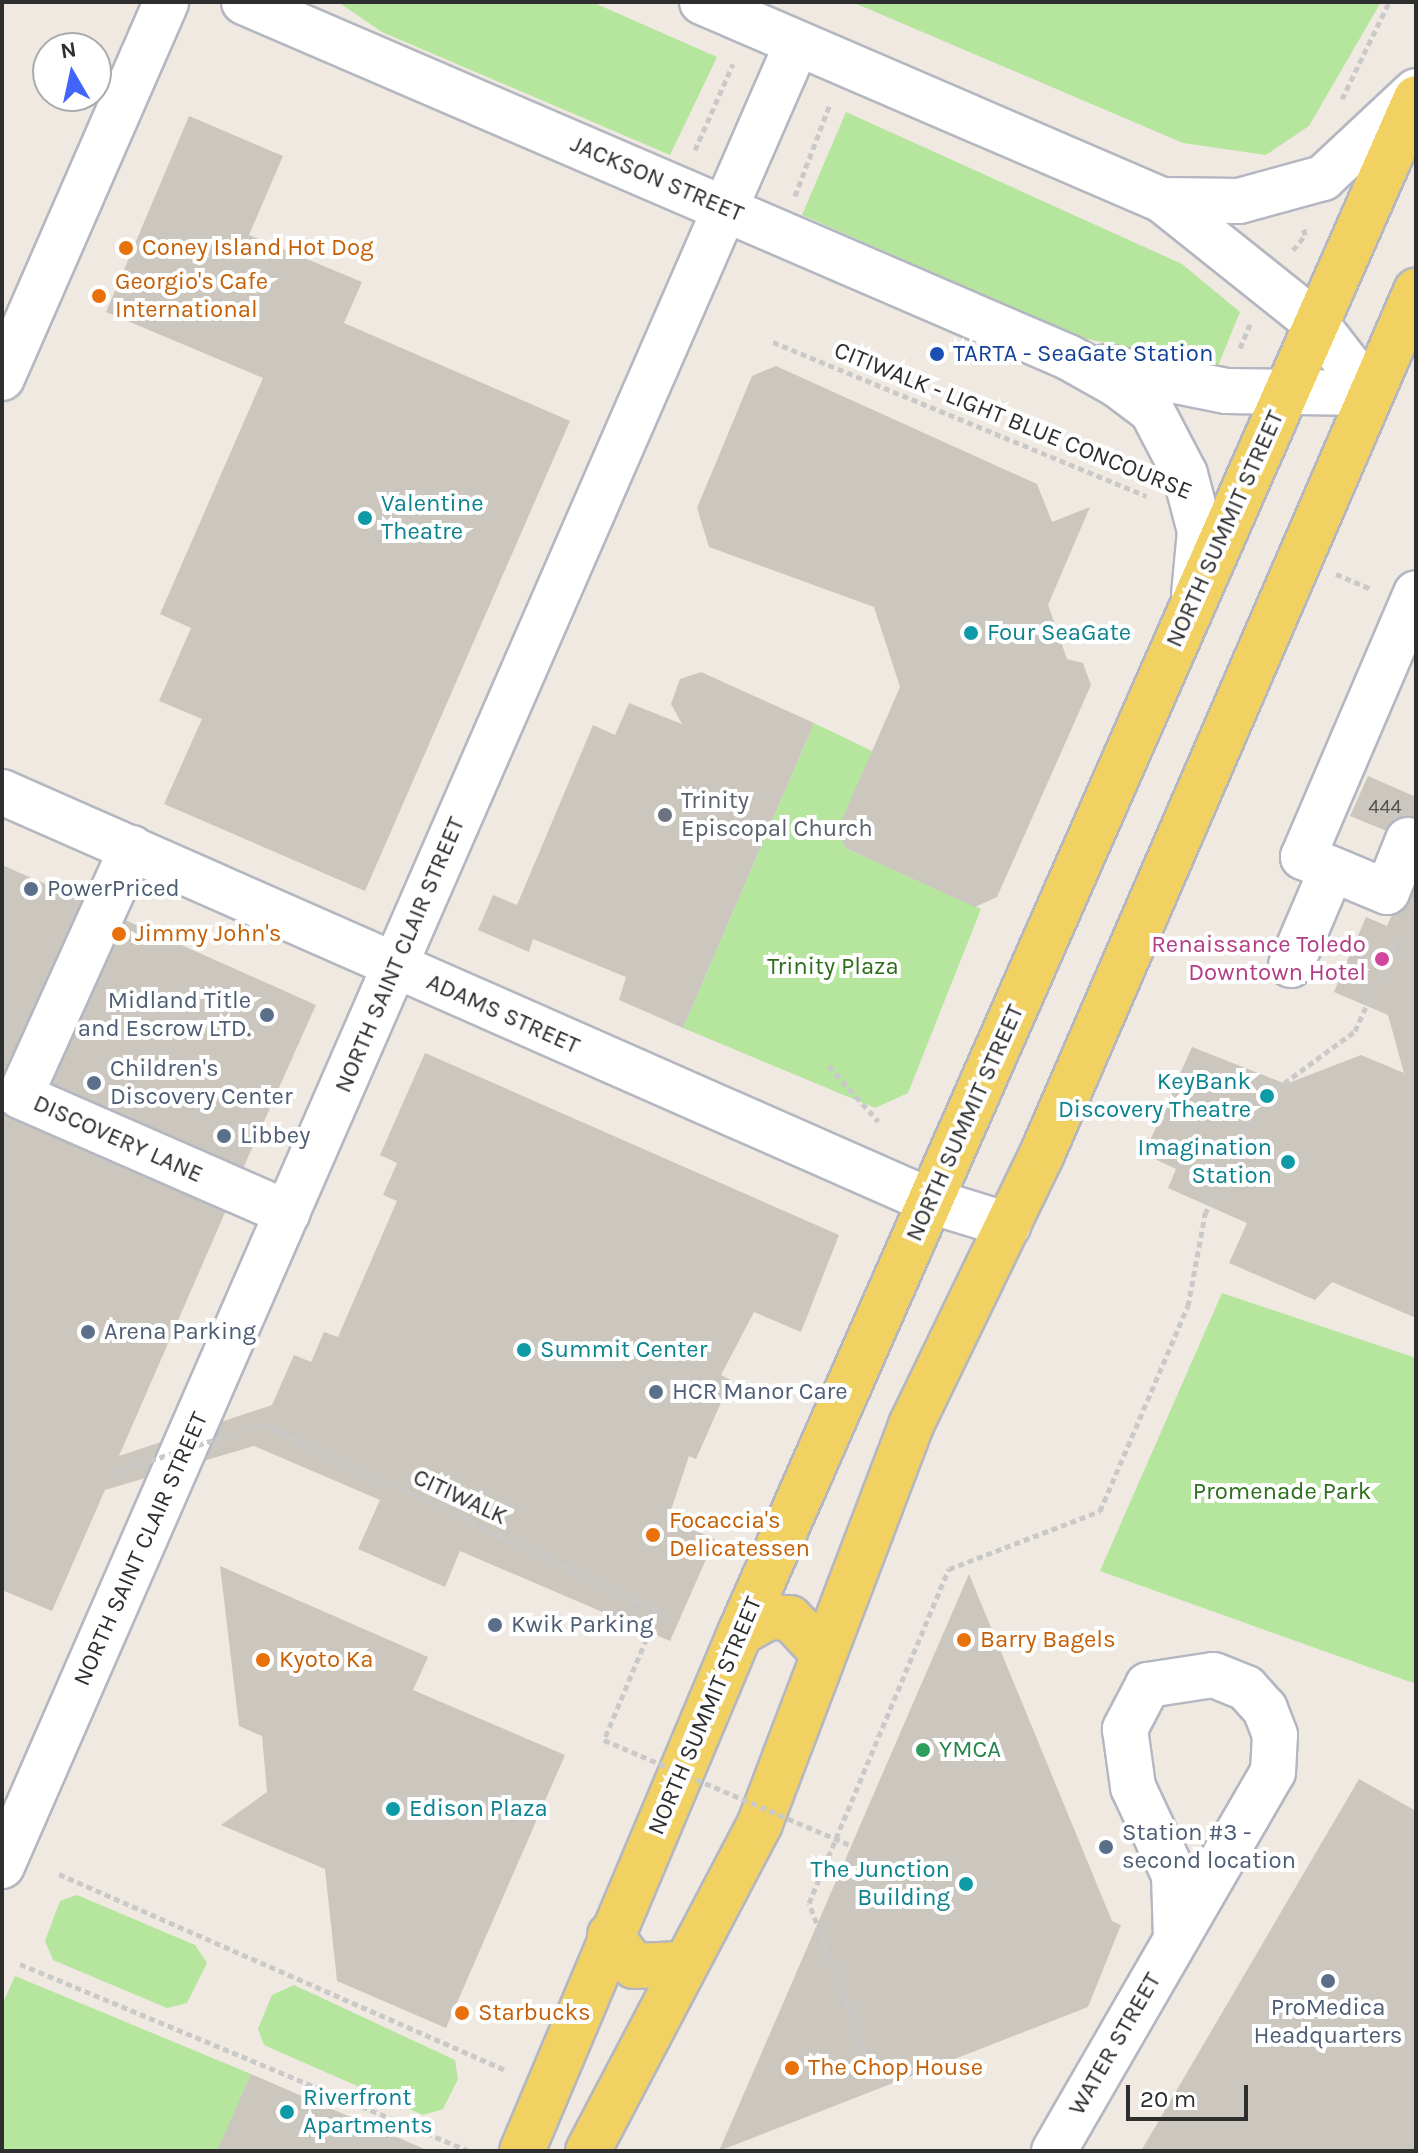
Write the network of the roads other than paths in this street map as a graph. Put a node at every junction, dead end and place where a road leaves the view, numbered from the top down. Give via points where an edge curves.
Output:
1 (166, 2) edge
2 (244, 2) edge
3 (702, 2) edge
4 (797, 44) junction
5 (1416, 91) edge
6 (1416, 98) edge
7 (1162, 200) junction
8 (726, 209) junction
9 (1416, 291) edge
10 (1315, 322) junction
11 (1068, 357) junction
12 (2, 378) edge
13 (1285, 391) junction
14 (1370, 393) junction
15 (1402, 594) edge
16 (1193, 602) junction
17 (2, 792) edge
18 (1408, 840) dead end
19 (132, 848) junction
20 (1332, 869) junction
21 (1291, 965) dead end
22 (394, 966) junction
23 (930, 1201) junction
24 (288, 1213) junction
25 (1008, 1225) junction
26 (740, 1633) junction
27 (823, 1653) junction
28 (2, 1866) edge
29 (610, 1935) junction
30 (1176, 1937) junction
31 (683, 1964) junction
32 (523, 2151) edge
33 (588, 2151) edge
34 (1054, 2151) edge

1 - 12 street
2 - 8 street, JACKSON STREET
3 - 4 street
4 - 7 street
4 - 8 street, NORTH SAINT CLAIR STREET
5 - 7 street via 1323,178 1239,201
6 - 10 main road, NORTH SUMMIT STREET
7 - 10 street
8 - 11 street, JACKSON STREET
8 - 22 street, NORTH SAINT CLAIR STREET
9 - 14 main road
10 - 13 main road, NORTH SUMMIT STREET
10 - 14 street
11 - 13 street, JACKSON STREET via 1202,387
11 - 16 street, JACKSON STREET via 1152,411 1175,452 1200,531
13 - 14 street, JACKSON STREET
13 - 16 main road, NORTH SUMMIT STREET
14 - 25 main road
15 - 20 street via 1303,857
16 - 23 main road, NORTH SUMMIT STREET
17 - 19 street, ADAMS STREET
18 - 20 street via 1387,892
19 - 22 street, ADAMS STREET
19 - 24 street, DISCOVERY LANE via 20,1096
20 - 21 street
22 - 23 street, ADAMS STREET
22 - 24 street, NORTH SAINT CLAIR STREET
23 - 25 street, ADAMS STREET
23 - 26 main road, NORTH SUMMIT STREET
24 - 28 street, NORTH SAINT CLAIR STREET
25 - 27 main road via 911,1425
26 - 27 main road via 769,1617 790,1618
26 - 29 main road, NORTH SUMMIT STREET
27 - 31 main road via 760,1823
29 - 31 main road via 634,1966
29 - 32 main road, NORTH SUMMIT STREET
30 - 30 street, WATER STREET via 1273,1772 1275,1735 1265,1709 1246,1688 1213,1675 1148,1685 1125,1729 1133,1787 1174,1875
30 - 34 street, WATER STREET
31 - 33 main road

